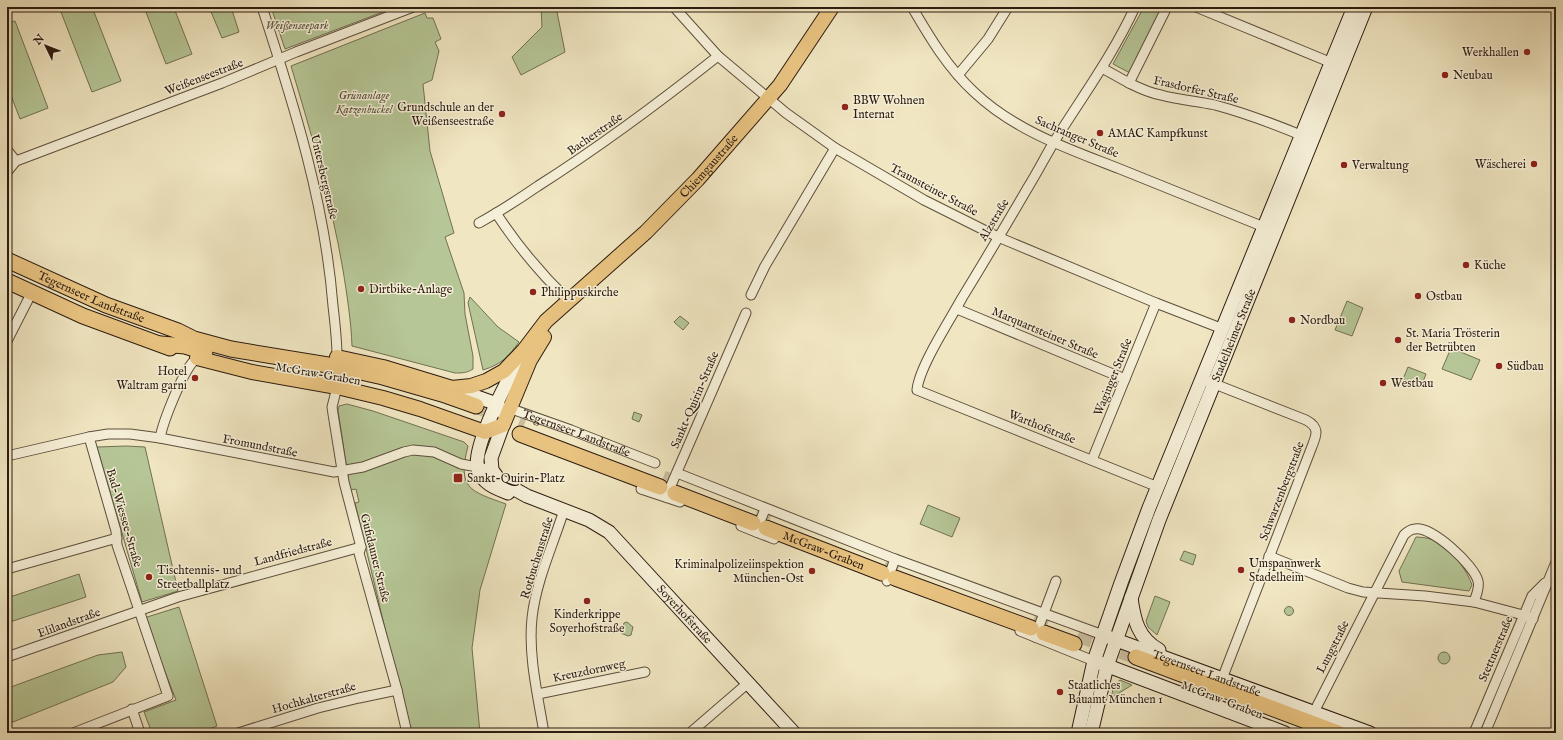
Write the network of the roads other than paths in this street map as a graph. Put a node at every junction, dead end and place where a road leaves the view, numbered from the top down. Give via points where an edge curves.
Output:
1 (262, 7) edge
2 (413, 7) edge
3 (674, 7) edge
4 (832, 7) edge
5 (912, 7) edge
6 (1008, 7) edge
7 (1135, 7) edge
8 (1167, 7) edge
9 (1196, 7) edge
10 (1354, 7) edge
11 (1366, 7) edge
12 (718, 56) junction
13 (279, 60) junction
14 (1332, 62) junction
15 (1102, 68) junction
16 (958, 75) junction
17 (1129, 83) junction
18 (768, 98) junction
19 (1303, 136) junction
20 (1054, 143) junction
21 (835, 148) junction
22 (7, 150) edge
23 (16, 161) junction
24 (7, 172) edge
25 (496, 213) junction
26 (478, 223) dead end
27 (1270, 229) junction
28 (998, 237) junction
29 (7, 260) edge
30 (7, 281) edge
31 (32, 292) junction
32 (751, 296) dead end
33 (566, 303) junction
34 (1156, 303) junction
35 (957, 308) junction
36 (746, 313) dead end
37 (1223, 329) junction
38 (178, 331) junction
39 (7, 341) edge
40 (161, 344) junction
41 (524, 350) junction
42 (197, 358) junction
43 (337, 358) junction
44 (1125, 379) junction
45 (1208, 382) junction
46 (337, 387) junction
47 (452, 388) junction
48 (917, 390) joint
49 (504, 414) junction
50 (522, 430) tunnel mouth
51 (486, 432) junction
52 (89, 437) junction
53 (160, 438) junction
54 (7, 456) edge
55 (1092, 460) junction
56 (655, 463) dead end
57 (477, 466) junction
58 (342, 471) junction
59 (500, 481) junction
60 (670, 485) junction
61 (1158, 487) junction
62 (641, 489) dead end
63 (527, 496) junction
64 (564, 510) junction
65 (117, 538) junction
66 (361, 547) junction
67 (1269, 556) junction
68 (1556, 562) edge
69 (7, 569) edge
70 (1549, 579) junction
71 (1056, 581) dead end
72 (1374, 594) junction
73 (1131, 595) junction
74 (1474, 602) junction
75 (139, 610) junction
76 (1524, 615) junction
77 (1532, 619) junction
78 (1039, 625) junction
79 (1103, 635) junction
80 (1116, 639) junction
81 (1076, 640) tunnel mouth
82 (7, 657) edge
83 (1094, 661) junction
84 (1107, 666) junction
85 (1191, 667) junction
86 (645, 672) dead end
87 (1222, 678) junction
88 (748, 683) junction
89 (397, 690) junction
90 (538, 694) junction
91 (132, 709) junction
92 (1314, 712) junction
93 (73, 733) edge
94 (140, 733) edge
95 (238, 733) edge
96 (406, 733) edge
97 (544, 733) edge
98 (690, 733) edge
99 (794, 733) edge
100 (1078, 733) edge
101 (1091, 733) edge
102 (1285, 733) edge
103 (1311, 733) edge
104 (1338, 733) edge
105 (1370, 733) edge
106 (1474, 733) edge
107 (1485, 733) edge

1 - 13 street, Untersbergstraße
2 - 13 street, Weißenseestraße
3 - 12 street, Traunsteiner Straße
4 - 18 main road, Chiemgaustraße via 784,79
5 - 16 street, Sachranger Straße via 941,54
6 - 16 street via 988,39
7 - 15 street, Alzstraße
8 - 17 street
9 - 14 street
10 - 14 main road, Stadelheimer Straße
11 - 27 main road, Stadelheimer Straße
12 - 18 street, Traunsteiner Straße
12 - 25 street, Bacherstraße via 595,149
13 - 23 street, Weißenseestraße
13 - 43 street, Untersbergstraße via 299,123 322,216 331,274
14 - 19 main road, Stadelheimer Straße
15 - 17 street, Frasdorfer Straße
15 - 20 street, Alzstraße
16 - 20 street, Sachranger Straße via 974,92 1011,121
17 - 19 street, Frasdorfer Straße via 1160,95 1231,110
18 - 21 street, Traunsteiner Straße
18 - 33 main road, Chiemgaustraße via 674,205
19 - 27 main road, Stadelheimer Straße
20 - 27 street, Sachranger Straße
20 - 28 street, Alzstraße
21 - 28 street, Traunsteiner Straße via 924,200
21 - 32 street via 765,266
22 - 23 street
23 - 24 street, Weißenseestraße
25 - 26 street, Bacherstraße
25 - 33 street via 509,234
27 - 37 main road, Stadelheimer Straße
27 - 45 main road, Stadelheimer Straße
28 - 34 street, Traunsteiner Straße
28 - 35 street, Alzstraße
29 - 38 highway, Tegernseer Landstraße via 106,305
30 - 31 highway, Tegernseer Landstraße
31 - 39 street
31 - 40 highway, Tegernseer Landstraße via 104,324
33 - 41 main road, Chiemgaustraße via 546,321
33 - 49 main road, Chiemgaustraße via 530,360
34 - 37 street, Traunsteiner Straße
34 - 44 street, Waginger Straße
35 - 44 street, Marquartsteiner Straße
35 - 48 street, Alzstraße via 928,360
36 - 60 street, Sankt-Quirin-Straße
37 - 45 main road, Stadelheimer Straße
38 - 40 highway, McGraw-Graben via 194,339 232,349 383,377 442,394 474,411 351,379 234,359 185,346
38 - 43 highway via 196,332
40 - 42 highway
41 - 47 main road via 510,367 494,378 471,386
41 - 49 main road, Chiemgaustraße
42 - 46 main road via 252,372
42 - 53 street via 190,364 162,427
43 - 47 main road via 383,367
44 - 55 street, Waginger Straße
45 - 61 main road, Stadelheimer Straße
45 - 67 street, Schwarzenbergstraße via 1306,420 1316,430
45 - 73 main road, Stadelheimer Straße
46 - 51 main road via 420,409
46 - 58 street, Gufidauner Straße via 332,407
47 - 49 main road
48 - 55 street, Warthofstraße
49 - 51 main road
49 - 51 main road
49 - 56 street, Tegernseer Landstraße via 571,430
49 - 59 main road via 491,458 492,470
50 - 60 highway, McGraw-Graben
51 - 57 main road
52 - 53 street, Fromundstraße via 130,434
52 - 54 street, Fromundstraße
52 - 65 street, Bad-Wiessee-Straße
53 - 58 street, Fromundstraße via 326,471
55 - 61 street, Warthofstraße
57 - 58 street, Fromundstraße via 461,464 434,452 413,450 363,467
57 - 59 street, Fromundstraße
57 - 63 main road via 481,475 491,485 512,495
58 - 66 street, Gufidauner Straße
59 - 63 main road
60 - 62 street
60 - 78 highway, McGraw-Graben
61 - 79 main road, Stadelheimer Straße
63 - 64 main road
64 - 88 main road, Soyerhofstraße via 593,522 615,538
64 - 90 street, Rotbuchenstraße via 539,585 532,617 532,653
65 - 69 street
65 - 75 street, Bad-Wiessee-Straße via 117,545
66 - 75 street, Landfriedstraße via 206,588
66 - 89 street, Gufidauner Straße via 360,553
67 - 72 street via 1348,588
67 - 87 street, Schwarzenbergstraße
68 - 70 street, Stettnerstraße
70 - 76 street, Stettnerstraße via 1532,596
70 - 77 street, Stettnerstraße
71 - 78 street
72 - 74 street via 1425,596
72 - 74 street, Lungstraße via 1404,535 1415,528 1426,531 1446,543 1473,572 1478,580
72 - 92 street, Lungstraße
73 - 80 main road, Stadelheimer Straße
73 - 85 main road via 1135,620 1142,636 1156,648
74 - 76 street
75 - 82 street, Elilandstraße
75 - 91 street, Bad-Wiessee-Straße via 168,696
76 - 77 street
76 - 106 street, Stettnerstraße
77 - 107 street, Stettnerstraße
78 - 79 street, Tegernseer Landstraße
78 - 81 highway, McGraw-Graben
78 - 83 street
79 - 80 main road, Tegernseer Landstraße
79 - 83 main road, Stadelheimer Straße
80 - 84 main road, Stadelheimer Straße
80 - 85 main road, Tegernseer Landstraße
83 - 84 main road
83 - 100 main road, Stadelheimer Straße
84 - 101 main road, Stadelheimer Straße
84 - 102 main road
85 - 87 main road, Tegernseer Landstraße
86 - 90 street, Kreuzdornweg
87 - 92 main road, Tegernseer Landstraße
88 - 98 street
88 - 99 main road, Soyerhofstraße
89 - 95 street, Hochkalterstraße via 318,708
89 - 96 street, Gufidauner Straße
90 - 97 street, Rotbuchenstraße
91 - 93 street
91 - 94 street
92 - 105 main road, Tegernseer Landstraße
103 - 104 highway, McGraw-Graben via 1134,662

